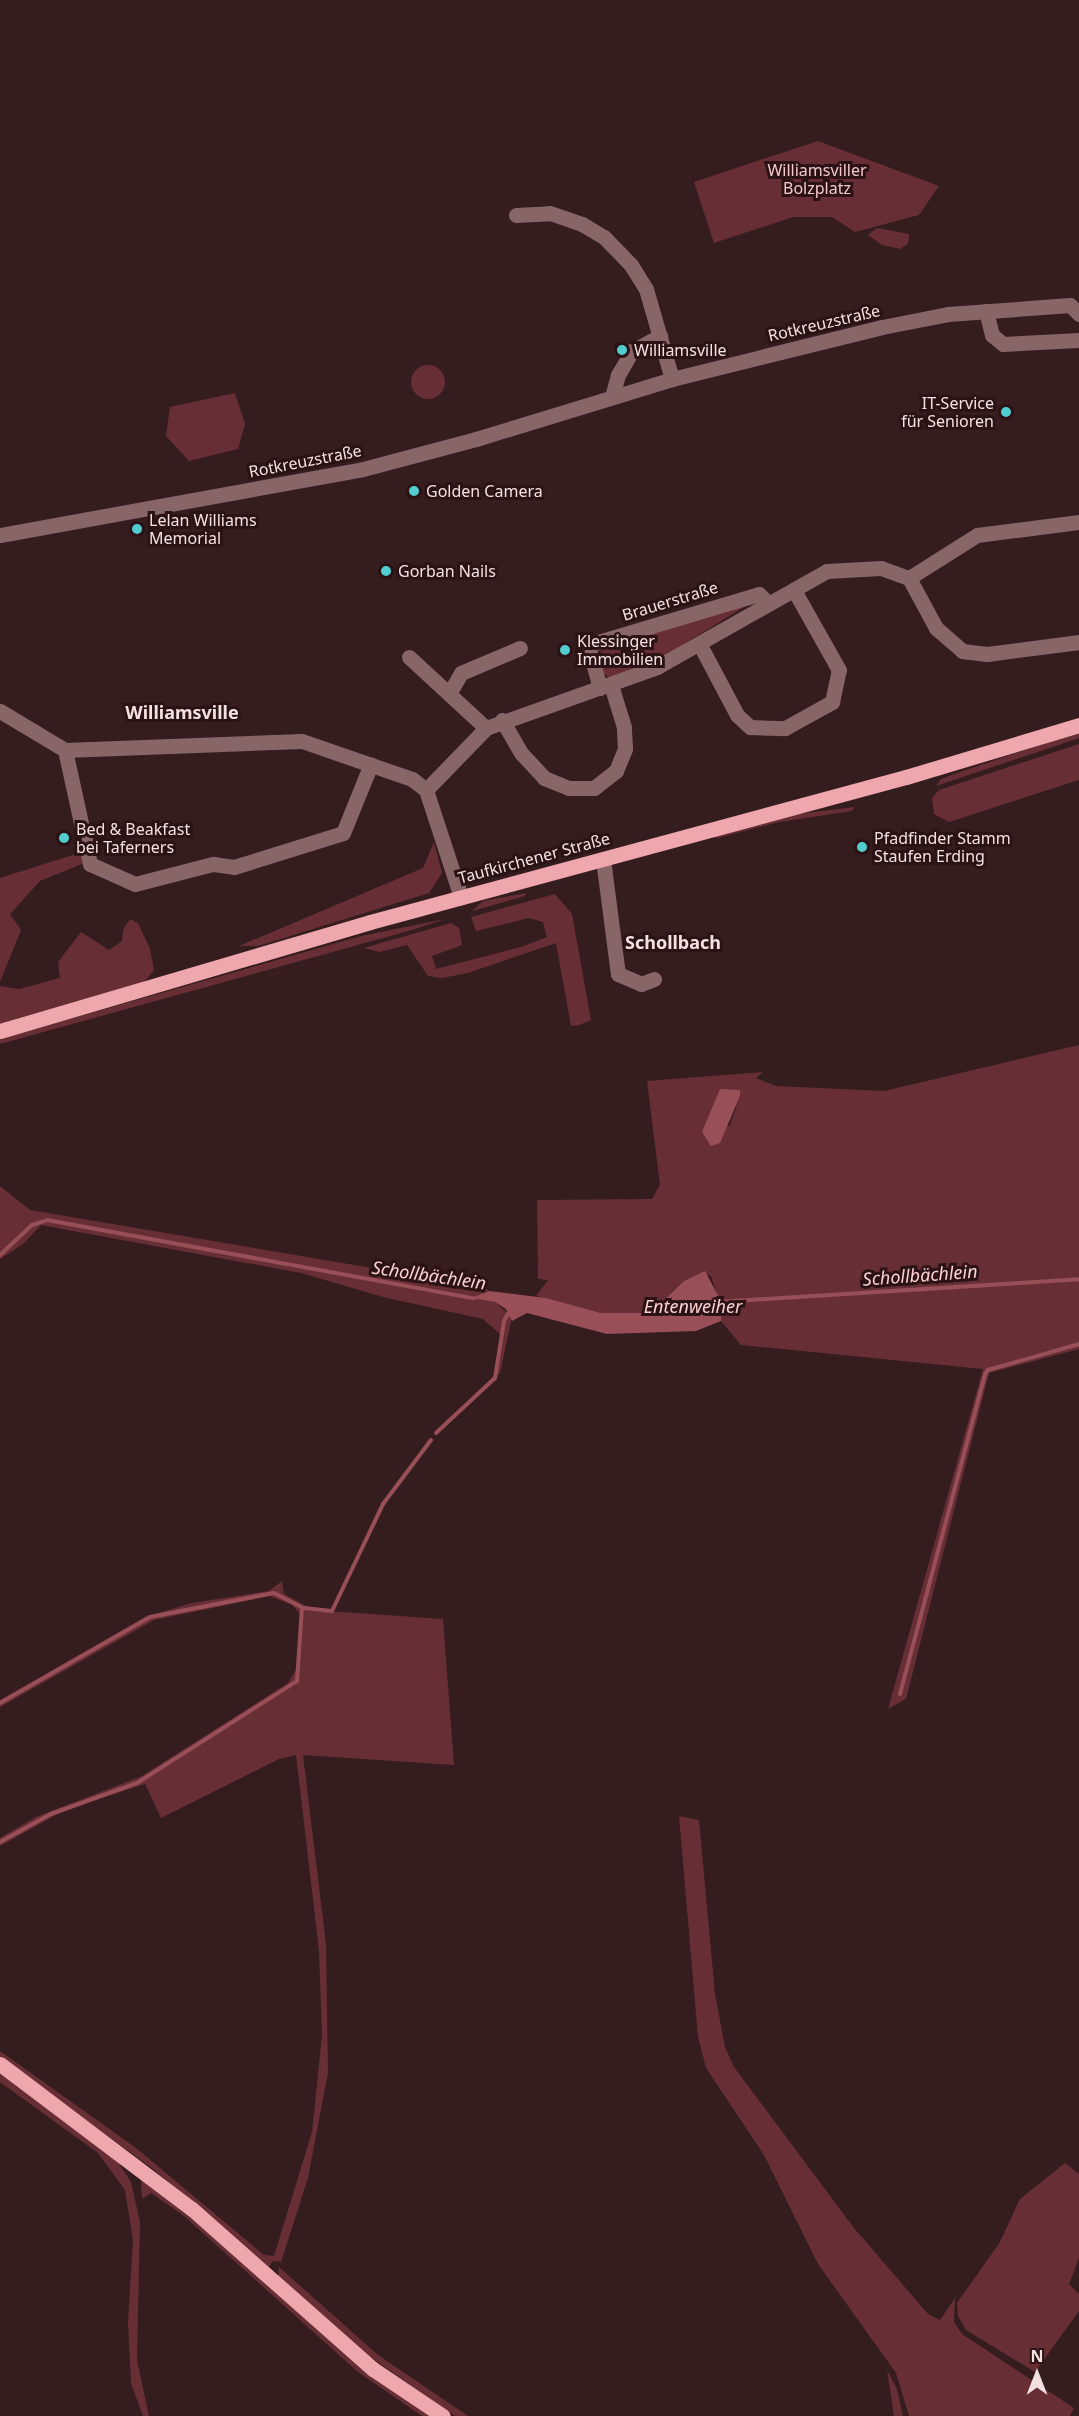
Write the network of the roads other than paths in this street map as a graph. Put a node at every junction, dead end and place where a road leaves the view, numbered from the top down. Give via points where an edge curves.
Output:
1 (516, 215) dead end
2 (986, 311) junction
3 (1079, 314) edge
4 (660, 336) junction
5 (1079, 340) edge
6 (672, 379) junction
7 (612, 397) junction
8 (1079, 522) edge
9 (0, 535) edge
10 (909, 578) junction
11 (794, 590) junction
12 (768, 603) junction
13 (1079, 642) edge
14 (700, 645) junction
15 (520, 648) dead end
16 (410, 657) dead end
17 (606, 687) junction
18 (450, 692) junction
19 (0, 711) edge
20 (501, 720) junction
21 (1079, 725) edge
22 (486, 728) junction
23 (65, 750) junction
24 (371, 764) junction
25 (426, 789) junction
26 (603, 859) junction
27 (461, 897) junction
28 (654, 979) dead end
29 (0, 1031) edge
30 (0, 2064) edge
31 (443, 2416) edge

1 - 4 street via 550,213 604,237 631,265 646,289
2 - 3 street, Rotkreuzstraße via 1070,305
2 - 5 street via 992,335 1003,344
2 - 6 street, Rotkreuzstraße via 882,327
4 - 6 street
4 - 7 street via 632,351 618,375
6 - 7 street, Rotkreuzstraße
7 - 9 street, Rotkreuzstraße via 354,471
8 - 10 street via 977,535
10 - 11 street via 881,568 850,568 826,571
10 - 13 street via 936,628 962,651 987,654
11 - 12 street
11 - 14 street via 839,670 832,702 785,729 750,727 737,715
12 - 14 street
12 - 17 street, Brauerstraße via 759,594 588,645
14 - 17 street via 657,668
15 - 18 street via 461,673
16 - 18 street
17 - 20 street
17 - 20 street via 624,727 625,749 616,771 594,788 569,788 544,778 522,754
18 - 22 street
19 - 23 street
20 - 22 street
21 - 26 main road, Taufkirchener Straße
22 - 25 street
23 - 24 street via 302,741
23 - 24 street via 90,864 135,884 213,864 234,867 343,833
24 - 25 street via 412,779
25 - 27 street
26 - 27 main road, Taufkirchener Straße
26 - 28 street via 618,974 641,984
27 - 29 main road, Taufkirchener Straße
30 - 31 main road via 192,2210 373,2369

